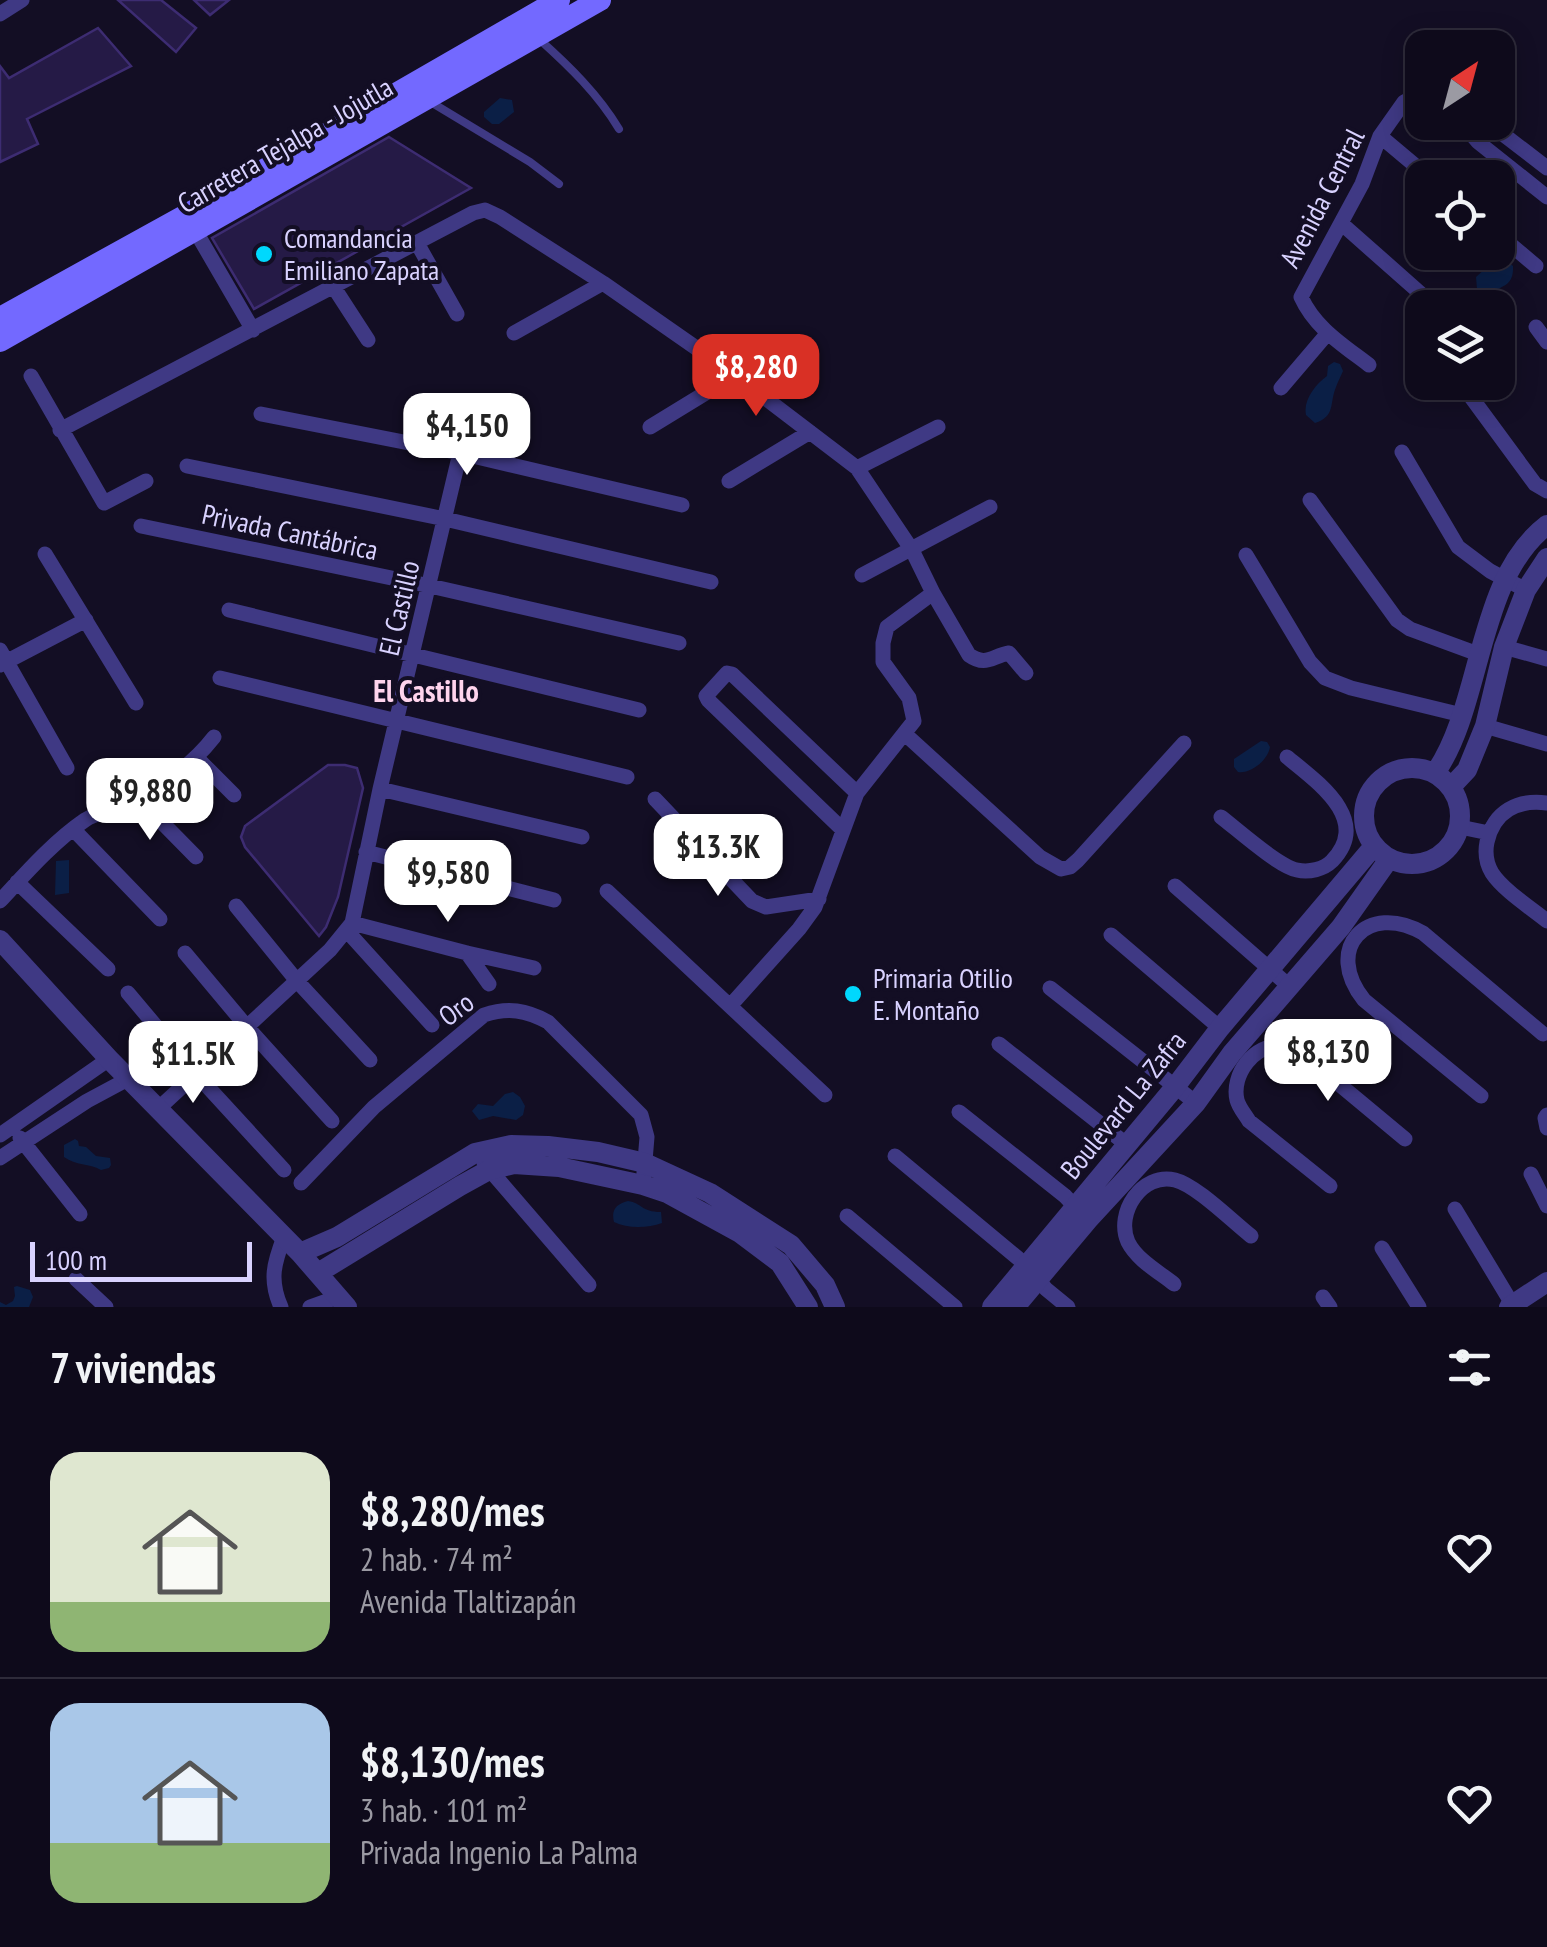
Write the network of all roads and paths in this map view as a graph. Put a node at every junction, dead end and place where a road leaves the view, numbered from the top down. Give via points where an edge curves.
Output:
1 (22, 0) edge
2 (559, 0) edge
3 (600, 0) edge
4 (0, 14) edge
5 (536, 36) junction
6 (426, 99) junction
7 (1405, 101) edge
8 (619, 129) dead end
9 (1380, 136) junction
10 (1476, 140) edge
11 (1511, 140) edge
12 (1409, 160) edge
13 (1547, 168) edge
14 (559, 184) dead end
15 (1547, 196) edge
16 (191, 223) junction
17 (1342, 224) junction
18 (417, 243) junction
19 (1515, 248) edge
20 (1536, 266) dead end
21 (603, 283) junction
22 (333, 286) junction
23 (1417, 290) edge
24 (457, 314) dead end
25 (0, 318) edge
26 (1536, 327) dead end
27 (252, 330) junction
28 (514, 333) dead end
29 (1327, 334) junction
30 (368, 340) dead end
31 (0, 341) edge
32 (1547, 342) edge
33 (1369, 365) dead end
34 (735, 375) junction
35 (31, 376) dead end
36 (1281, 388) dead end
37 (1473, 400) edge
38 (261, 414) dead end
39 (650, 427) dead end
40 (938, 427) dead end
41 (60, 430) junction
42 (810, 432) junction
43 (1402, 452) dead end
44 (460, 453) junction
45 (188, 466) dead end
46 (857, 468) junction
47 (146, 481) dead end
48 (728, 481) dead end
49 (1547, 491) edge
50 (1310, 500) dead end
51 (682, 506) dead end
52 (990, 507) dead end
53 (446, 519) junction
54 (140, 526) dead end
55 (1547, 526) edge
56 (912, 550) junction
57 (45, 554) dead end
58 (1246, 556) dead end
59 (1547, 558) edge
60 (862, 575) dead end
61 (711, 582) dead end
62 (430, 586) junction
63 (1516, 586) junction
64 (933, 593) junction
65 (229, 610) dead end
66 (86, 620) junction
67 (678, 643) dead end
68 (1504, 647) junction
69 (1478, 654) junction
70 (413, 655) junction
71 (2, 659) edge
72 (1547, 659) edge
73 (1026, 673) dead end
74 (220, 678) dead end
75 (136, 703) dead end
76 (638, 710) dead end
77 (1462, 716) junction
78 (398, 719) junction
79 (1485, 726) junction
80 (905, 734) junction
81 (214, 737) dead end
82 (1184, 744) dead end
83 (1547, 744) edge
84 (1287, 757) dead end
85 (197, 758) junction
86 (67, 768) dead end
87 (1435, 773) junction
88 (627, 777) dead end
89 (1451, 787) junction
90 (380, 788) junction
91 (857, 794) junction
92 (234, 796) dead end
93 (137, 797) junction
94 (655, 799) dead end
95 (1547, 803) edge
96 (1221, 816) dead end
97 (1460, 828) junction
98 (73, 829) junction
99 (843, 830) junction
100 (1490, 833) junction
101 (582, 836) dead end
102 (366, 852) junction
103 (1382, 852) junction
104 (196, 857) dead end
105 (1335, 858) junction
106 (1352, 872) junction
107 (17, 882) junction
108 (1175, 886) dead end
109 (607, 891) dead end
110 (819, 899) junction
111 (554, 900) dead end
112 (0, 901) edge
113 (236, 906) dead end
114 (160, 919) dead end
115 (1547, 921) edge
116 (349, 927) junction
117 (1349, 932) junction
118 (1111, 935) dead end
119 (0, 940) edge
120 (185, 952) dead end
121 (466, 954) junction
122 (534, 968) dead end
123 (108, 969) dead end
124 (1269, 970) junction
125 (297, 981) junction
126 (488, 984) dead end
127 (1290, 986) junction
128 (1050, 988) dead end
129 (128, 994) dead end
130 (730, 1006) junction
131 (432, 1025) dead end
132 (246, 1027) junction
133 (1220, 1028) junction
134 (1543, 1034) dead end
135 (1000, 1044) dead end
136 (1239, 1058) junction
137 (109, 1059) junction
138 (370, 1060) dead end
139 (90, 1074) junction
140 (196, 1074) junction
141 (128, 1079) junction
142 (1175, 1087) junction
143 (104, 1092) junction
144 (825, 1096) dead end
145 (1481, 1096) dead end
146 (1196, 1103) junction
147 (159, 1108) junction
148 (959, 1112) dead end
149 (1547, 1115) edge
150 (332, 1121) dead end
151 (1547, 1128) edge
152 (6, 1130) edge
153 (1405, 1139) dead end
154 (24, 1143) junction
155 (1126, 1144) junction
156 (474, 1153) junction
157 (895, 1156) dead end
158 (0, 1158) edge
159 (644, 1163) junction
160 (284, 1170) dead end
161 (490, 1170) junction
162 (1532, 1174) dead end
163 (302, 1183) dead end
164 (643, 1185) junction
165 (1330, 1186) dead end
166 (1130, 1188) junction
167 (1547, 1206) edge
168 (1455, 1208) dead end
169 (1081, 1213) junction
170 (80, 1214) dead end
171 (847, 1216) dead end
172 (1251, 1236) dead end
173 (284, 1237) junction
174 (342, 1246) junction
175 (1382, 1248) dead end
176 (300, 1253) junction
177 (1032, 1272) junction
178 (318, 1274) junction
179 (76, 1279) dead end
180 (1547, 1282) edge
181 (1174, 1284) dead end
182 (589, 1285) dead end
183 (343, 1302) edge
184 (1512, 1306) edge
185 (106, 1307) edge
186 (282, 1307) edge
187 (310, 1307) edge
188 (808, 1307) edge
189 (835, 1307) edge
190 (955, 1307) edge
191 (992, 1307) edge
192 (1015, 1307) edge
193 (1068, 1307) edge
194 (1419, 1307) edge

1 - 4 street
2 - 16 main road, Carretera Tejalpa - Jojutla
3 - 5 main road, Carretera Tejalpa - Jojutla
5 - 6 main road, Carretera Tejalpa - Jojutla
5 - 8 lane
6 - 14 lane
6 - 16 main road, Carretera Tejalpa - Jojutla
7 - 9 street, Avenida Central
9 - 12 street
9 - 17 street, Avenida Central
10 - 15 street
11 - 13 street
16 - 25 main road, Carretera Tejalpa - Jojutla
16 - 27 street
16 - 31 main road, Carretera Tejalpa - Jojutla
17 - 23 street
17 - 29 street, Avenida Central via 1301,297
18 - 21 street via 484,210
18 - 22 street
18 - 24 street
19 - 20 street
21 - 28 street
21 - 34 street
22 - 27 street
22 - 30 street
26 - 32 street
27 - 41 street
29 - 33 street, Avenida Central
29 - 36 street
34 - 39 street
34 - 42 street
35 - 41 street
37 - 49 street
38 - 44 street
40 - 46 street
41 - 47 street via 104,503
42 - 46 street
42 - 48 street
43 - 63 street via 1458,547
44 - 51 street
44 - 53 street, El Castillo
45 - 53 street
46 - 56 street
50 - 69 street via 1397,620
52 - 56 street
53 - 61 street
53 - 62 street, El Castillo
54 - 62 street, Privada Cantábrica
55 - 63 street via 1517,558
56 - 60 street
56 - 64 street
57 - 66 street
58 - 77 street via 1326,678
59 - 63 street
62 - 67 street, Privada Cantábrica
62 - 70 street, El Castillo
63 - 68 street
63 - 69 street
64 - 73 street via 970,656 978,662 1009,653
64 - 80 street via 887,628 883,643 882,662 909,698 914,721
65 - 70 street
66 - 71 street
66 - 75 street
68 - 72 street
68 - 79 street
69 - 77 street
70 - 76 street
70 - 78 street, El Castillo
71 - 86 street
74 - 78 street
77 - 87 street
78 - 88 street
78 - 90 street, El Castillo
79 - 83 street
79 - 89 street via 1467,770
80 - 82 street via 1060,870 1078,860
80 - 91 street
81 - 85 street
84 - 105 street via 1340,807 1345,841
85 - 92 street
85 - 93 street
87 - 89 street
87 - 103 street via 1389,773 1368,796 1364,826
89 - 97 street via 1461,809
90 - 101 street
90 - 102 street, El Castillo
91 - 99 street
91 - 99 street via 732,674 706,696
93 - 98 street
93 - 104 street
94 - 110 street via 752,901 766,907
95 - 100 street via 1502,812
96 - 105 street via 1297,870 1326,868
97 - 100 street
97 - 103 street via 1450,847 1427,863 1414,865
98 - 107 street
98 - 114 street
99 - 110 street
100 - 115 street via 1486,861 1492,874
102 - 111 street
102 - 116 street, El Castillo
103 - 106 street, Boulevard La Zafra
103 - 117 street, Boulevard La Zafra
105 - 106 street
106 - 124 street, Boulevard La Zafra
107 - 112 street
107 - 123 street
108 - 124 street
109 - 130 street
110 - 130 street
113 - 125 street
116 - 121 street
116 - 125 street
116 - 131 street
117 - 127 street, Boulevard La Zafra
117 - 134 street via 1390,921 1408,925
117 - 145 street via 1346,965 1354,989
118 - 133 street
119 - 137 street
120 - 132 street
121 - 122 street
121 - 126 street
124 - 127 street
124 - 133 street, Boulevard La Zafra
125 - 132 street
125 - 138 street
127 - 136 street, Boulevard La Zafra
128 - 142 street
129 - 140 street
130 - 144 street
132 - 140 street
132 - 150 street
133 - 142 street, Boulevard La Zafra
135 - 155 street
136 - 146 street, Boulevard La Zafra
136 - 153 street via 1278,1046 1292,1049
136 - 165 street via 1236,1098 1249,1120
137 - 139 street
137 - 141 street
139 - 143 street
139 - 152 street
140 - 147 street
140 - 160 street
141 - 143 street
141 - 147 street
142 - 146 street
142 - 155 street, Boulevard La Zafra
143 - 154 street
146 - 166 street, Boulevard La Zafra
147 - 173 street
148 - 169 street
149 - 151 street
152 - 154 street
154 - 158 street
154 - 170 street
155 - 169 street, Boulevard La Zafra
156 - 159 street via 548,1146
156 - 161 street
156 - 174 street
157 - 177 street
159 - 163 street, Oro via 642,1115 548,1022 499,1010 484,1015 374,1107
159 - 164 street, Oro
159 - 189 street via 710,1193 791,1246
161 - 164 street via 514,1164 559,1168
161 - 174 street
161 - 182 street
162 - 167 street
164 - 188 street via 740,1233 780,1263
166 - 169 street, Boulevard La Zafra
166 - 172 street via 1174,1180
166 - 181 street via 1127,1240
168 - 184 street
169 - 177 street, Boulevard La Zafra
171 - 190 street
173 - 176 street
173 - 186 street via 272,1267
174 - 176 street
174 - 178 street
175 - 194 street
176 - 178 street
177 - 191 street, Boulevard La Zafra
177 - 192 street, Boulevard La Zafra
177 - 193 street
178 - 183 street
179 - 185 street
180 - 184 street
183 - 187 street

